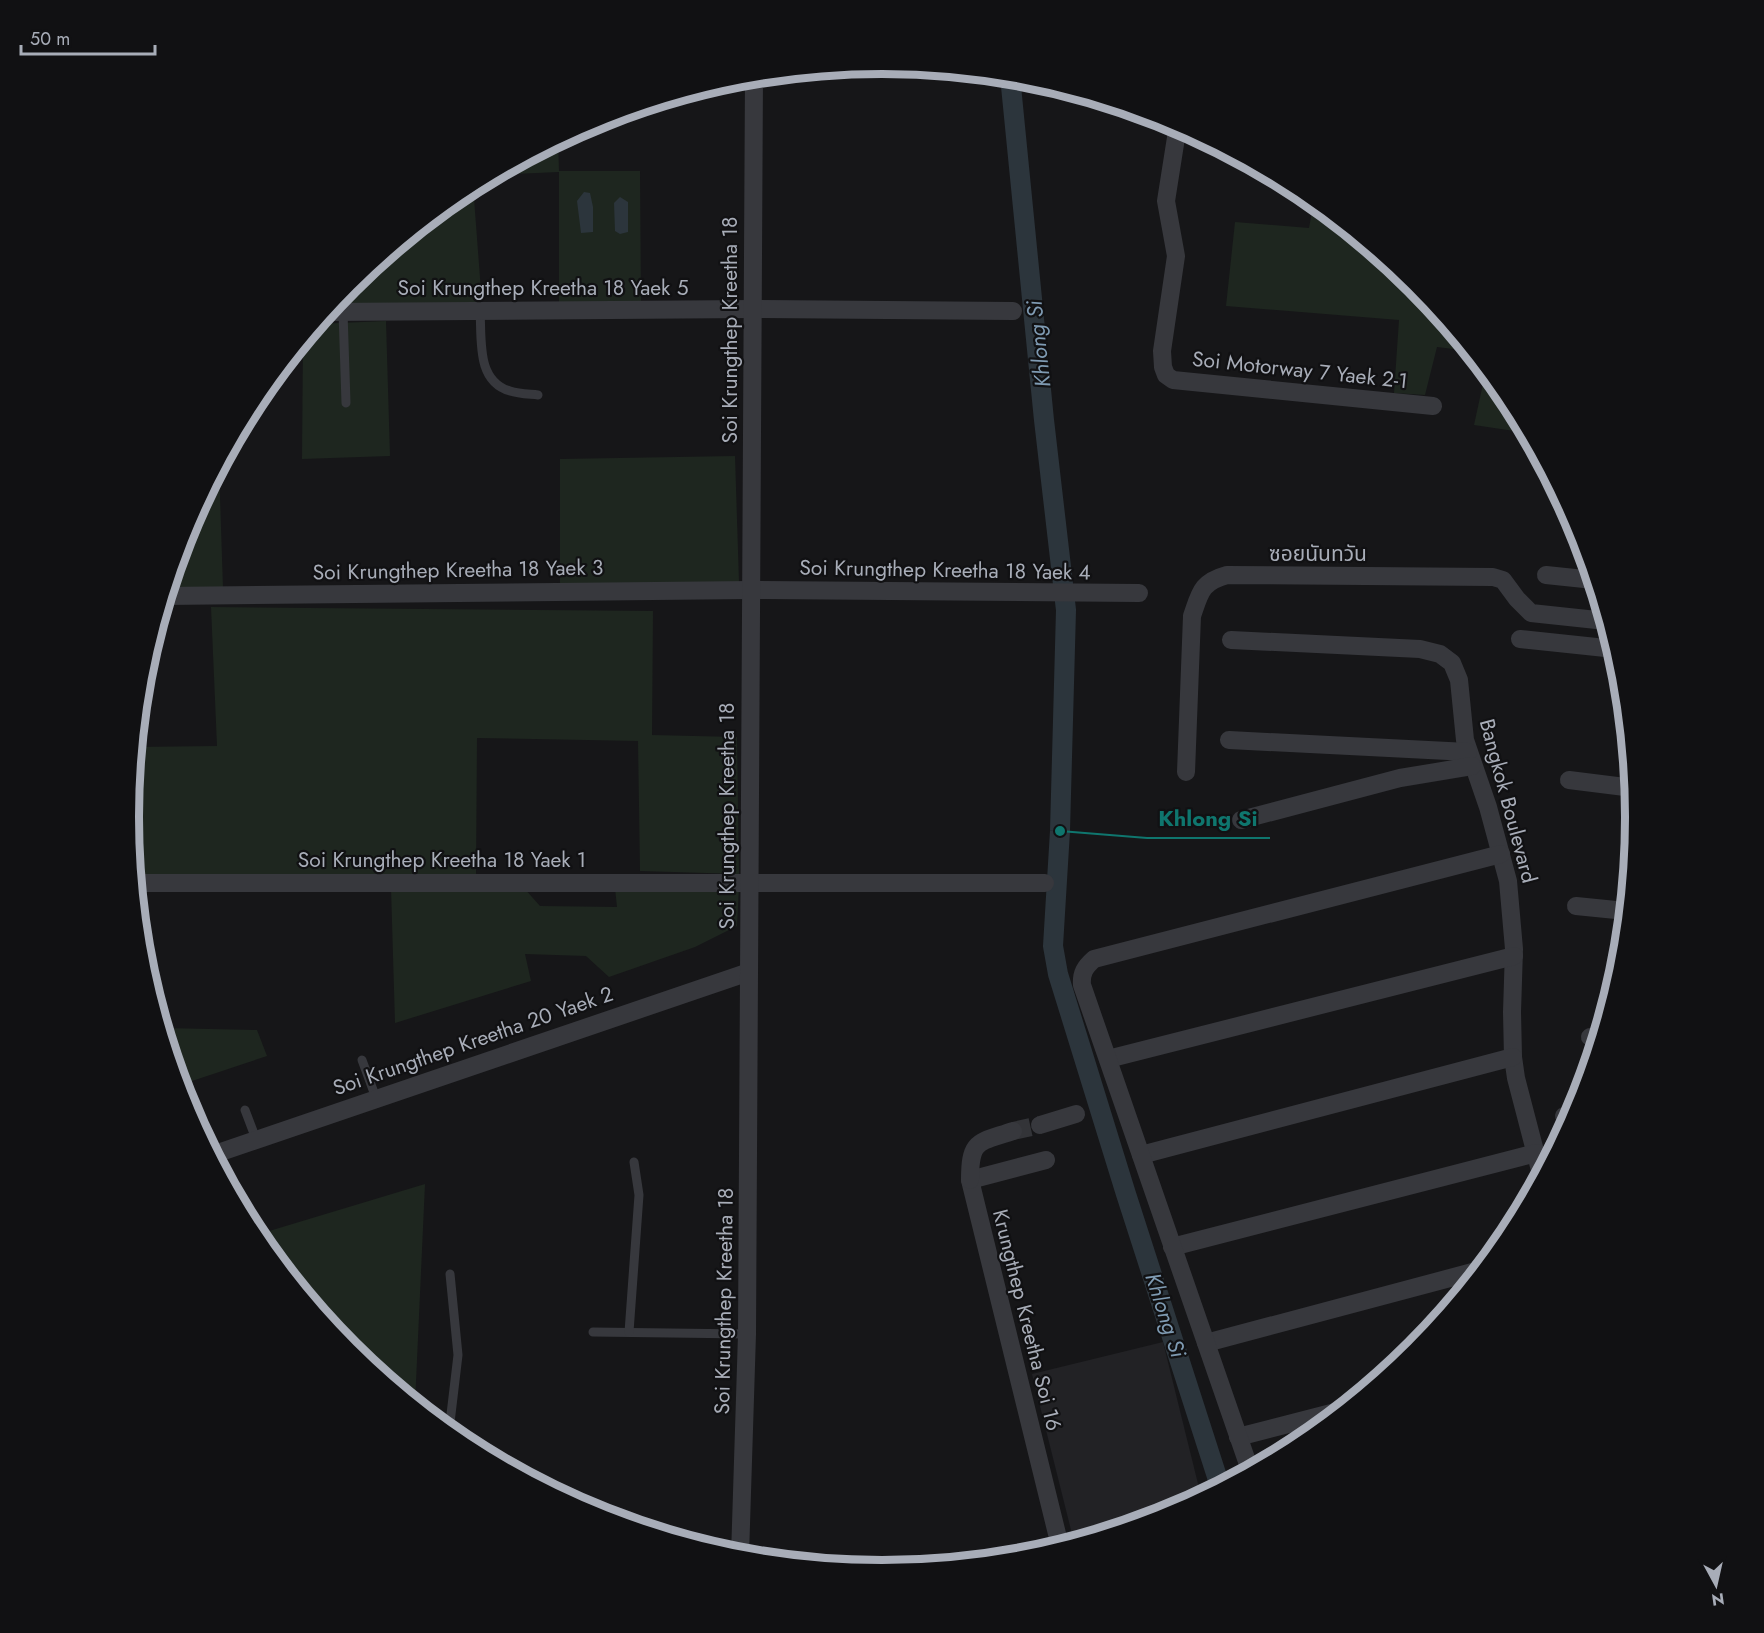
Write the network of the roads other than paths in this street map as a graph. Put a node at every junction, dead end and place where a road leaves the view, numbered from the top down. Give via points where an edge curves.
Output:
1 (754, 85) edge
2 (1176, 135) edge
3 (752, 309) junction
4 (480, 311) junction
5 (1013, 311) dead end
6 (337, 312) edge
7 (334, 315) edge
8 (538, 395) dead end
9 (346, 403) dead end
10 (1433, 406) dead end
11 (1546, 575) dead end
12 (1586, 579) edge
13 (751, 590) junction
14 (1139, 593) dead end
15 (173, 596) edge
16 (1599, 620) edge
17 (1520, 639) dead end
18 (1231, 640) dead end
19 (1606, 648) edge
20 (1228, 741) dead end
21 (1470, 759) junction
22 (1186, 772) dead end
23 (1569, 780) dead end
24 (1624, 787) edge
25 (1241, 820) dead end
26 (1501, 854) junction
27 (750, 882) junction
28 (1045, 883) dead end
29 (143, 884) edge
30 (1576, 906) dead end
31 (1619, 910) edge
32 (1514, 956) junction
33 (749, 972) junction
34 (1513, 1057) junction
35 (1108, 1059) junction
36 (362, 1060) dead end
37 (376, 1098) junction
38 (245, 1110) dead end
39 (1076, 1114) dead end
40 (1040, 1125) tunnel mouth
41 (1013, 1131) tunnel mouth
42 (256, 1139) junction
43 (220, 1152) edge
44 (1536, 1153) junction
45 (1141, 1155) junction
46 (1046, 1160) dead end
47 (634, 1162) dead end
48 (1538, 1163) edge
49 (970, 1180) junction
50 (1173, 1246) junction
51 (1467, 1273) edge
52 (450, 1274) dead end
53 (592, 1332) dead end
54 (629, 1332) junction
55 (747, 1334) junction
56 (1206, 1343) junction
57 (1320, 1416) edge
58 (450, 1421) edge
59 (1238, 1437) junction
60 (1248, 1463) edge
61 (1058, 1538) edge
62 (740, 1546) edge

1 - 3 street, Soi Krungthep Kreetha 18
2 - 10 street, Soi Motorway 7 Yaek 2-1 via 1167,201 1176,256 1162,351 1166,375 1173,380
3 - 4 street, Soi Krungthep Kreetha 18 Yaek 5
3 - 5 street, Soi Krungthep Kreetha 18 Yaek 5
3 - 13 street, Soi Krungthep Kreetha 18
4 - 6 street, Soi Krungthep Kreetha 18 Yaek 5
4 - 8 lane via 484,368 489,377 510,391
7 - 9 lane
11 - 12 street
13 - 14 street, Soi Krungthep Kreetha 18 Yaek 4
13 - 15 street, Soi Krungthep Kreetha 18 Yaek 3
13 - 27 street, Soi Krungthep Kreetha 18
16 - 22 street, ซอยนันทวัน via 1531,613 1503,580 1493,577 1227,575 1212,579 1201,591 1192,616
17 - 19 street
18 - 21 street, Bangkok Boulevard via 1420,649 1440,654 1452,663 1459,680
20 - 21 street
21 - 25 street
21 - 26 street, Bangkok Boulevard
23 - 24 street
26 - 32 street, Bangkok Boulevard via 1512,904
26 - 35 street via 1094,959 1081,975 1082,985
27 - 28 street, Soi Krungthep Kreetha 18 Yaek 1
27 - 29 street, Soi Krungthep Kreetha 18 Yaek 1
27 - 33 street, Soi Krungthep Kreetha 18
30 - 31 street
32 - 34 street, Bangkok Boulevard
32 - 35 street
33 - 37 street, Soi Krungthep Kreetha 20 Yaek 2
33 - 55 street, Soi Krungthep Kreetha 18
34 - 44 street, Bangkok Boulevard
34 - 45 street
35 - 45 street
36 - 37 lane
37 - 42 street, Soi Krungthep Kreetha 20 Yaek 2
38 - 42 lane
39 - 40 street
41 - 49 street, Krungthep Kreetha Soi 16 via 983,1141 974,1149 970,1156
42 - 43 street, Soi Krungthep Kreetha 20 Yaek 2
44 - 48 street, Bangkok Boulevard
44 - 50 street
45 - 50 street
46 - 49 street
47 - 54 lane via 639,1195
49 - 61 street, Krungthep Kreetha Soi 16
50 - 56 street
51 - 56 street
52 - 58 lane via 458,1355
53 - 54 lane
54 - 55 lane
55 - 62 street, Soi Krungthep Kreetha 18
56 - 59 street
57 - 59 street
59 - 60 street

